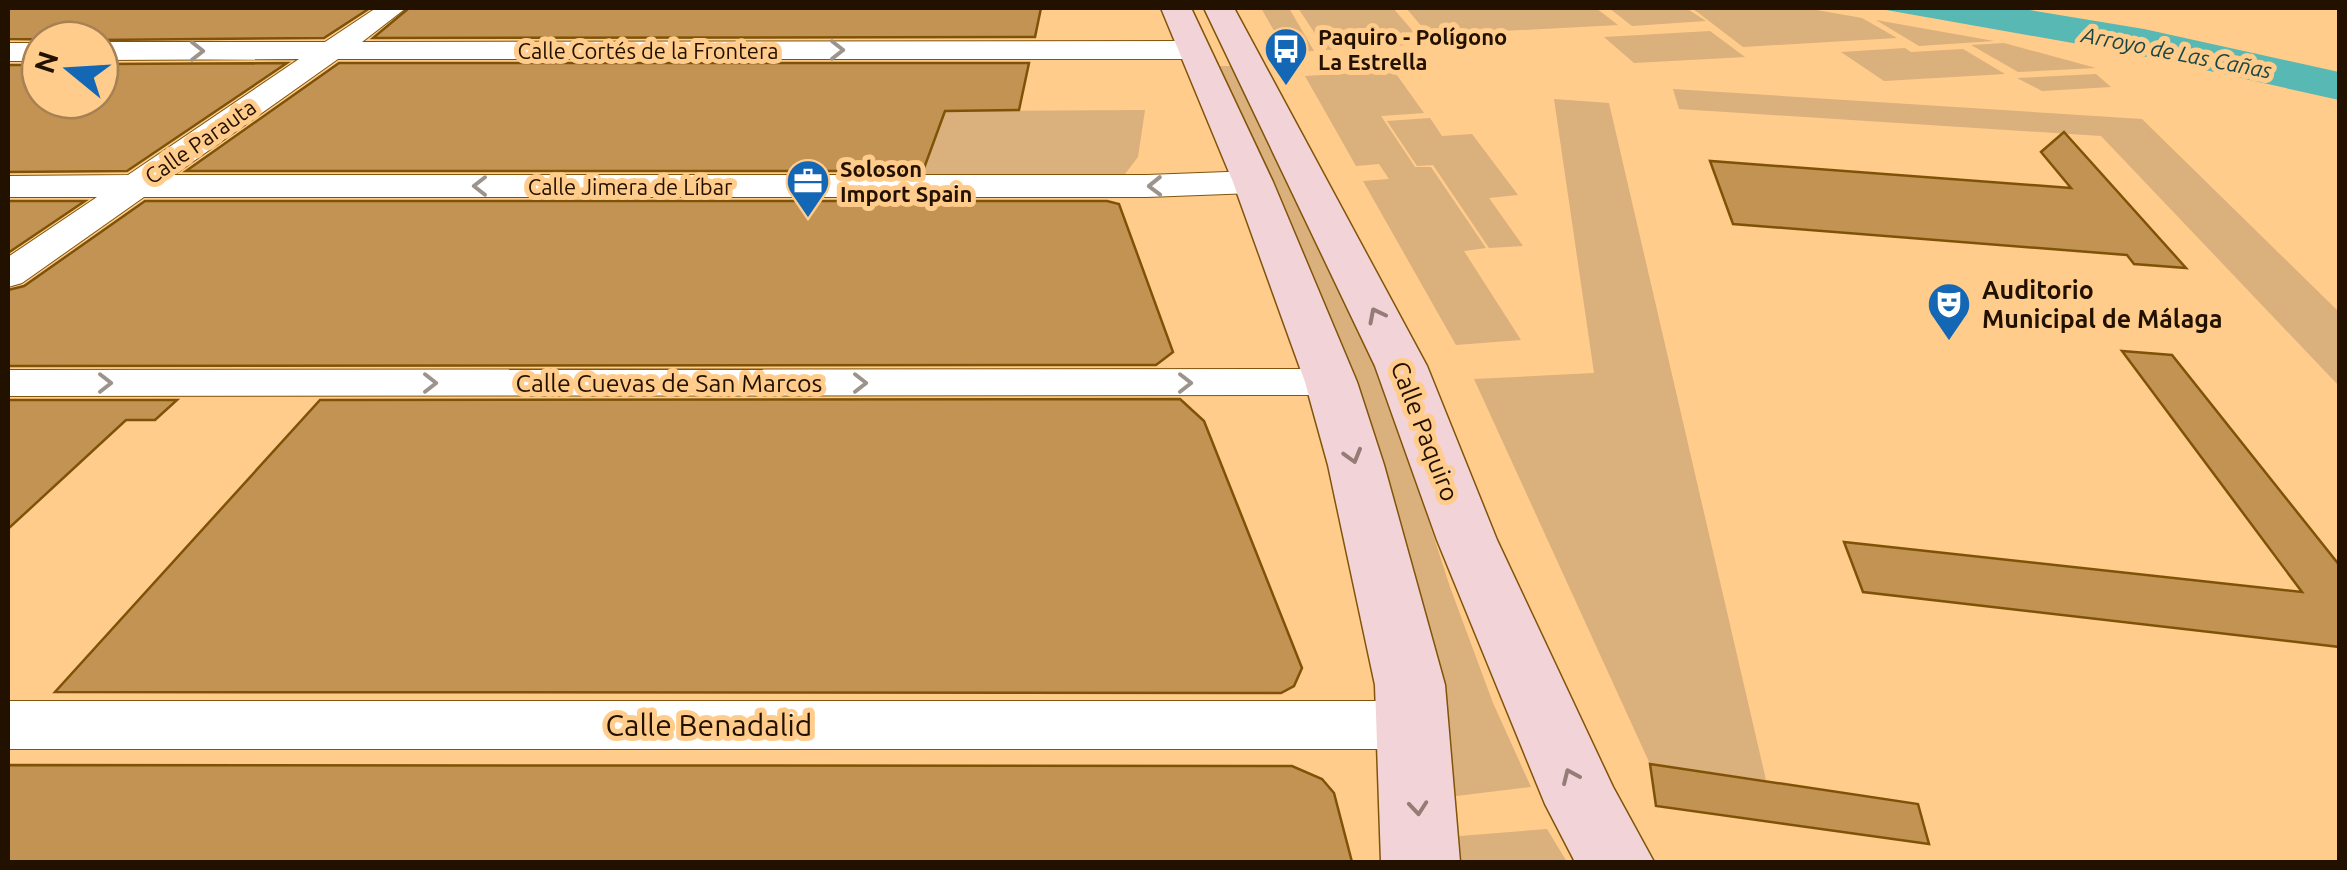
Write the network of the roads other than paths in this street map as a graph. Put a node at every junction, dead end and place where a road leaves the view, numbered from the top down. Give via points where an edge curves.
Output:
1 (393, 8) edge
2 (1197, 22) edge
3 (330, 50) junction
4 (120, 51) edge
5 (1253, 182) junction
6 (8, 186) edge
7 (134, 186) junction
8 (8, 275) edge
9 (1331, 382) junction
10 (8, 383) edge
11 (1410, 725) junction
12 (8, 726) edge
13 (1421, 862) edge
14 (1614, 862) edge

1 - 3 street, Calle Parauta
3 -> 2 street, Calle Cortés de la Frontera
2 - 5 main road
14 -> 2 main road, Calle Paquiro via 1467,540 1401,366
4 -> 3 street, Calle Cortés de la Frontera
3 - 7 street, Calle Parauta
5 -> 7 street, Calle Jimera de Líbar
5 - 9 main road
6 - 7 street, Calle Jimera de Líbar
7 - 8 street, Calle Parauta
10 -> 9 street, Calle Cuevas de San Marcos
9 -> 11 main road via 1410,685
11 - 12 street, Calle Benadalid
11 -> 13 main road

